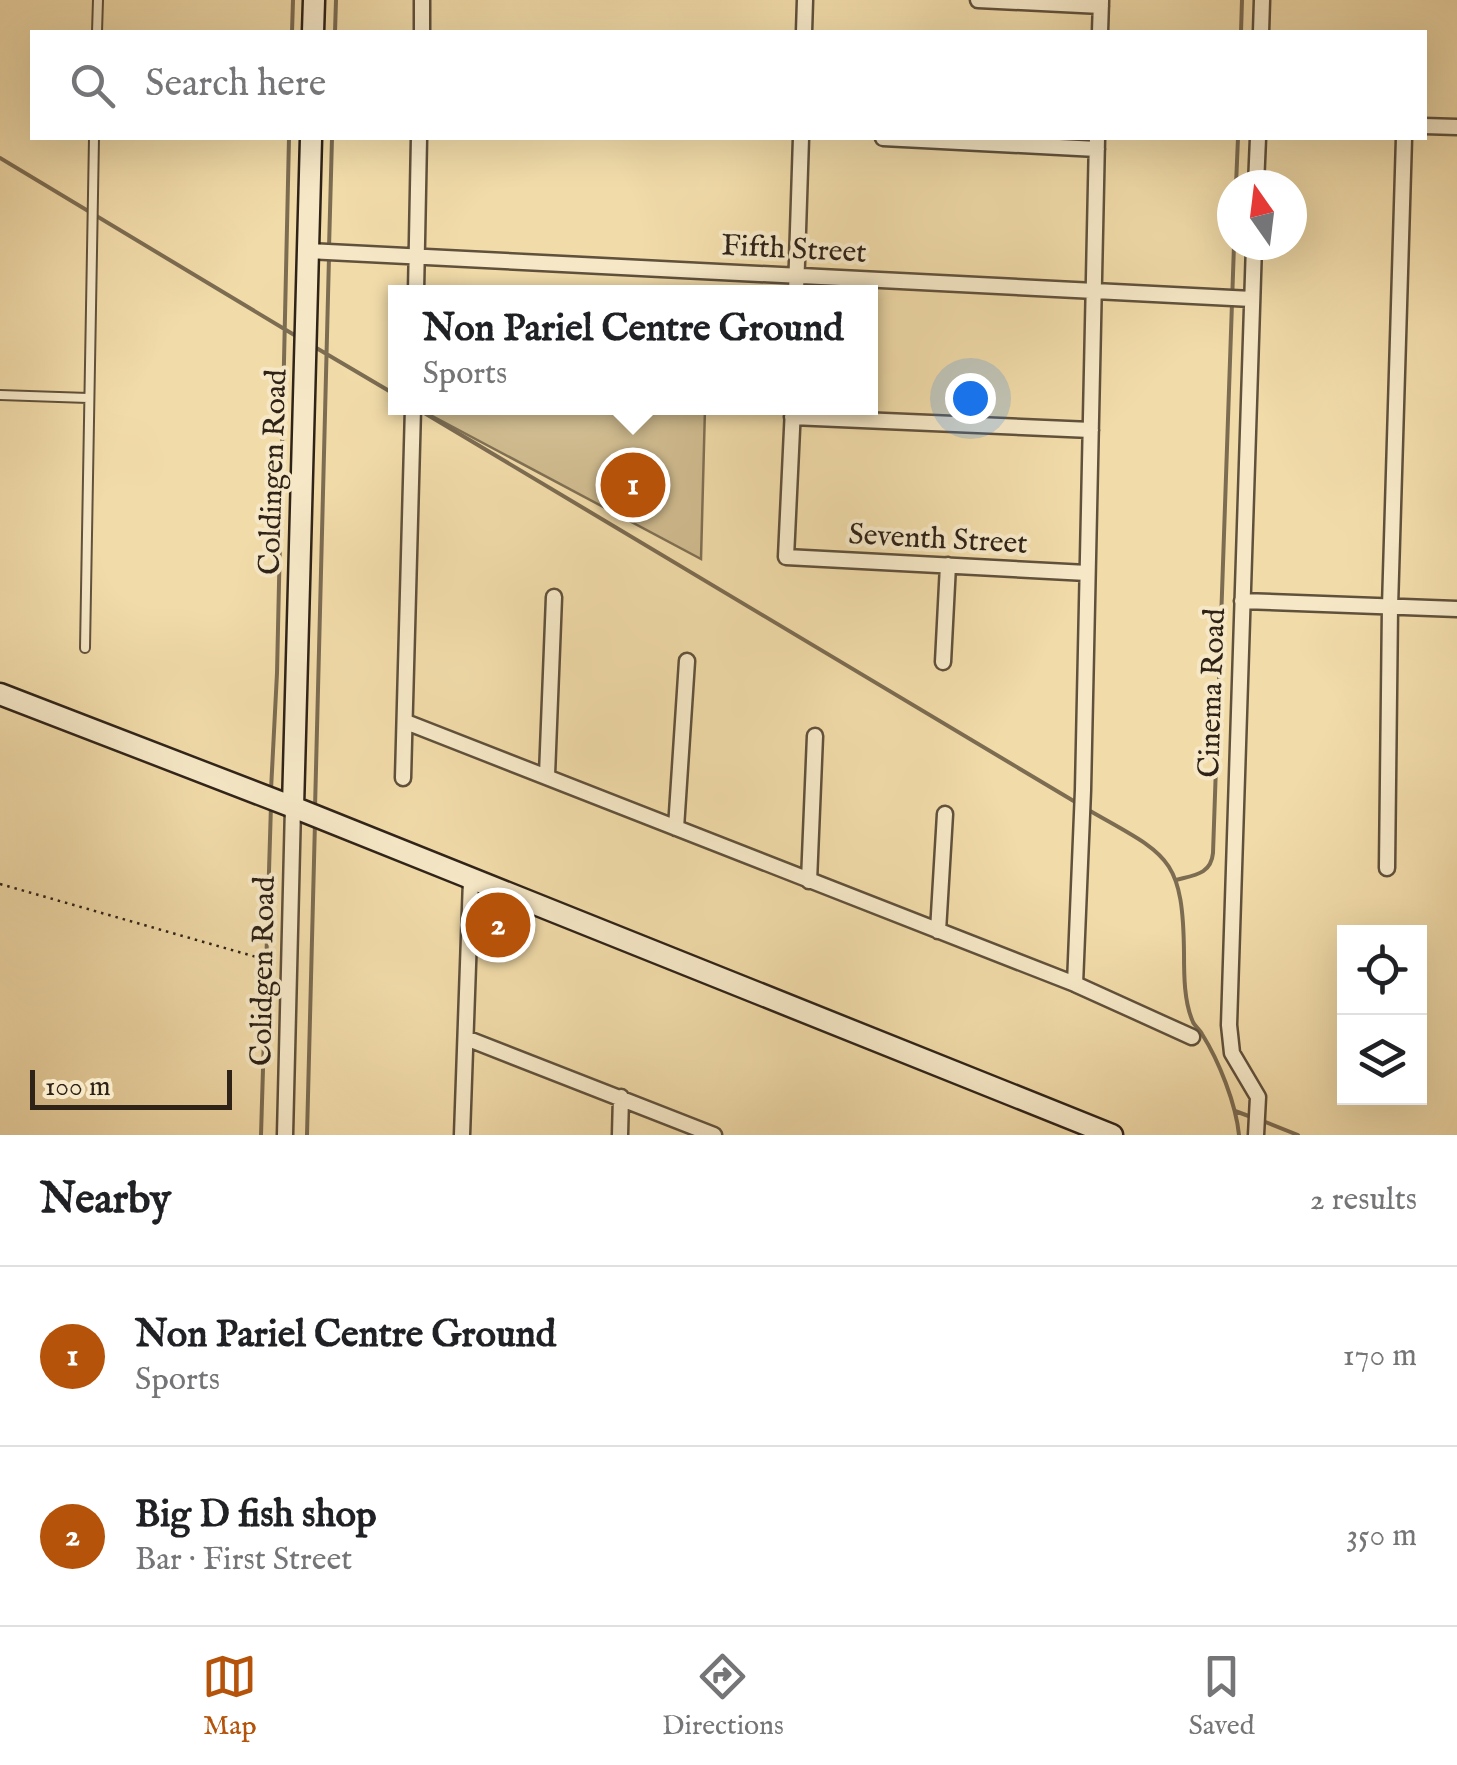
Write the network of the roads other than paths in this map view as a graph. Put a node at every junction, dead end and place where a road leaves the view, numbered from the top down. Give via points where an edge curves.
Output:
1 (98, 0) edge
2 (314, 0) edge
3 (422, 0) edge
4 (805, 0) edge
5 (978, 0) edge
6 (1262, 0) edge
7 (1101, 3) edge
8 (97, 30) edge
9 (313, 30) edge
10 (422, 30) edge
11 (804, 30) edge
12 (1100, 30) edge
13 (1261, 30) edge
14 (1427, 126) edge
15 (1457, 127) edge
16 (94, 140) edge
17 (310, 140) edge
18 (419, 140) edge
19 (801, 140) edge
20 (955, 140) edge
21 (1258, 140) edge
22 (1404, 140) edge
23 (1097, 144) edge
24 (1257, 170) edge
25 (320, 251) junction
26 (417, 256) junction
27 (1253, 260) edge
28 (796, 276) junction
29 (416, 285) edge
30 (796, 285) edge
31 (1094, 290) junction
32 (1252, 299) junction
33 (0, 395) edge
34 (88, 398) junction
35 (413, 415) edge
36 (793, 415) edge
37 (842, 415) edge
38 (1090, 430) junction
39 (948, 565) junction
40 (1087, 573) junction
41 (554, 597) dead end
42 (1242, 600) junction
43 (1390, 607) junction
44 (1457, 609) edge
45 (85, 648) dead end
46 (687, 661) dead end
47 (943, 662) dead end
48 (0, 694) edge
49 (406, 722) junction
50 (815, 736) dead end
51 (547, 775) junction
52 (403, 778) dead end
53 (293, 808) junction
54 (945, 814) dead end
55 (676, 828) junction
56 (1388, 868) dead end
57 (472, 880) junction
58 (809, 881) junction
59 (938, 931) junction
60 (1075, 984) junction
61 (1192, 1037) dead end
62 (466, 1038) junction
63 (621, 1097) junction
64 (286, 1135) edge
65 (462, 1135) edge
66 (620, 1135) edge
67 (714, 1135) edge
68 (1112, 1135) edge
69 (1256, 1135) edge

1 - 8 lane
2 - 9 main road
3 - 10 street
4 - 11 street
5 - 7 street
6 - 13 street
7 - 12 street
14 - 15 street
16 - 34 lane
17 - 25 main road, Coldingen Road
18 - 26 street
19 - 28 street
20 - 23 street
21 - 24 street
22 - 43 street
23 - 31 street
25 - 26 street, Fifth Street
25 - 53 main road, Coldingen Road
26 - 28 street, Fifth Street
26 - 29 street
27 - 32 street, Cinema Road
28 - 30 street
28 - 31 street, Fifth Street
31 - 32 street, Fifth Street
31 - 38 street
32 - 42 street, Cinema Road
33 - 34 lane
34 - 45 lane
35 - 49 street
36 - 39 street, Seventh Street via 786,558
37 - 38 street
38 - 40 street
39 - 40 street, Seventh Street
39 - 47 street
40 - 60 street
41 - 51 street
42 - 43 street
42 - 69 street, Cinema Road via 1229,1025 1232,1054 1258,1097
43 - 44 street
43 - 56 street
46 - 55 street
48 - 53 main road
49 - 51 street
49 - 52 street
50 - 58 street
51 - 55 street
53 - 57 main road
53 - 64 street, Colidgen Road
54 - 59 street
55 - 58 street
57 - 62 street
57 - 68 main road
58 - 59 street
59 - 60 street
60 - 61 street
62 - 63 street
62 - 65 street
63 - 66 street
63 - 67 street

